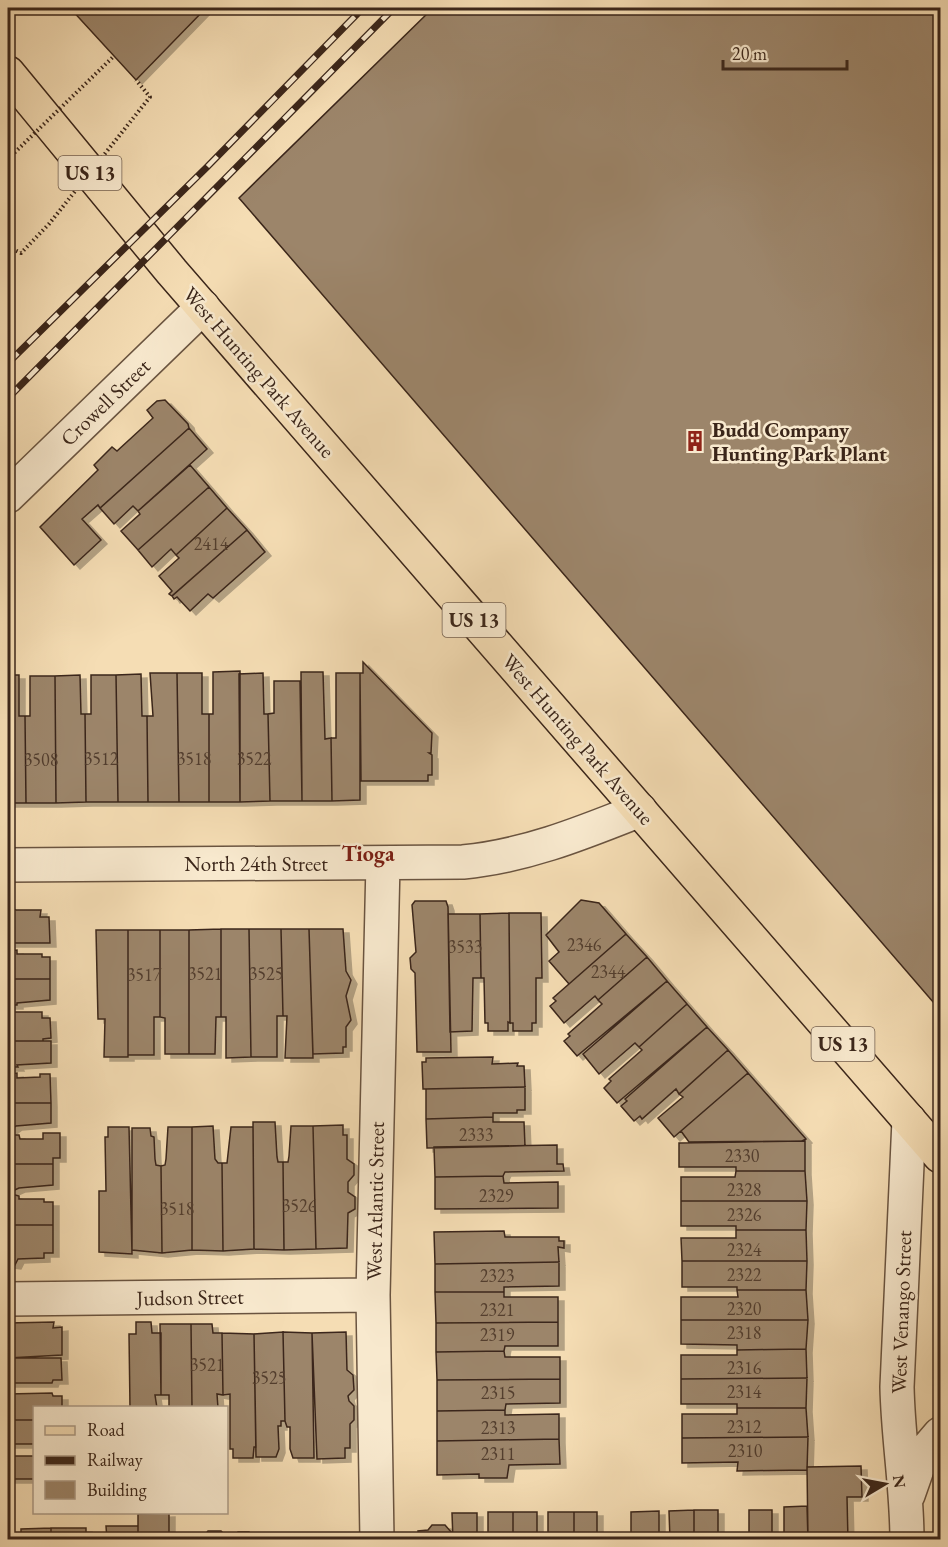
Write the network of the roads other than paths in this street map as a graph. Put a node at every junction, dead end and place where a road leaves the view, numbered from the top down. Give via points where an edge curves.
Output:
1 (8, 73) edge
2 (203, 308) junction
3 (8, 496) edge
4 (640, 810) junction
5 (383, 863) junction
6 (8, 865) edge
7 (909, 1120) junction
8 (940, 1156) edge
9 (373, 1295) junction
10 (8, 1299) edge
11 (940, 1434) edge
12 (907, 1503) junction
13 (377, 1539) edge
14 (908, 1539) edge

1 - 2 main road, West Hunting Park Avenue / US 13
2 - 3 street, Crowell Street
2 - 4 main road, West Hunting Park Avenue / US 13
4 - 5 street, North 24th Street via 551,844 491,859
4 - 7 main road, West Hunting Park Avenue / US 13
5 - 6 street, North 24th Street
5 - 9 street, West Atlantic Street
7 - 8 main road, West Hunting Park Avenue / US 13
7 - 12 street, West Venango Street via 897,1387
9 - 10 street, Judson Street
9 - 13 street, West Atlantic Street
11 - 12 street, West Venango Street via 922,1455
12 - 14 street, West Venango Street

